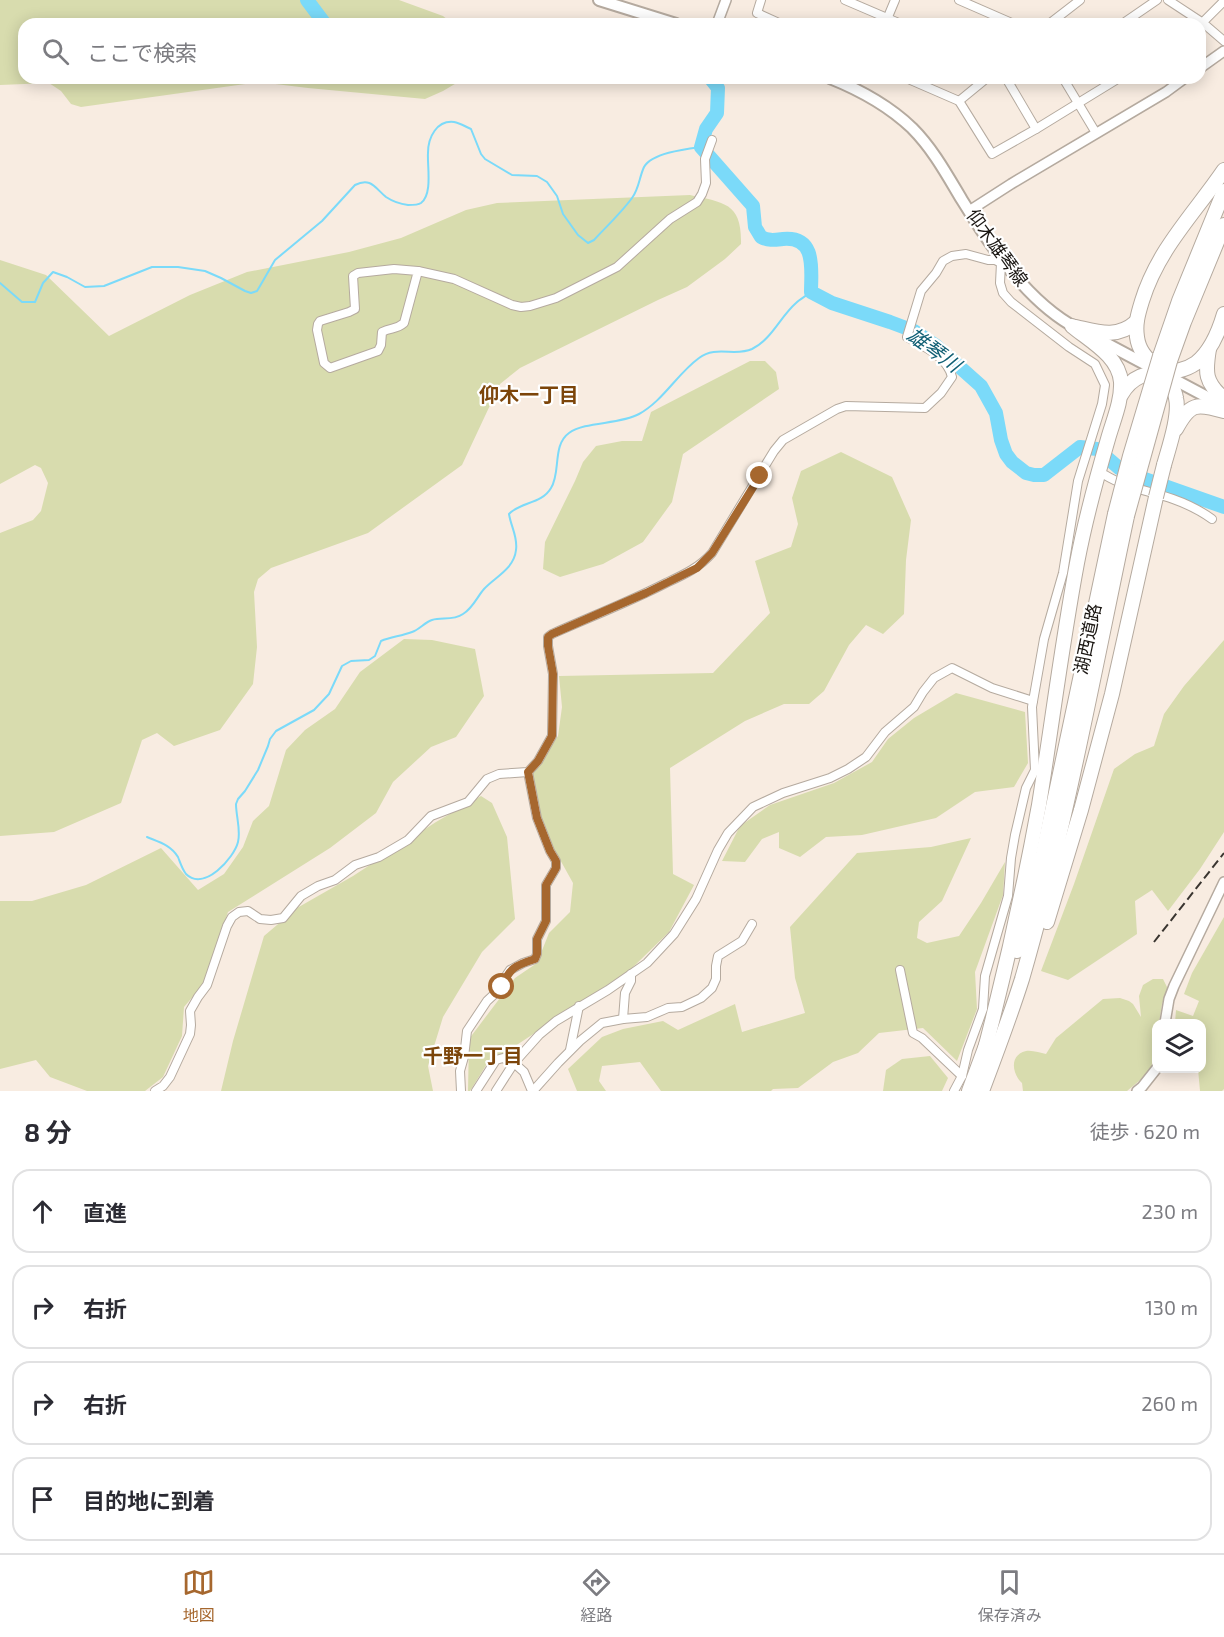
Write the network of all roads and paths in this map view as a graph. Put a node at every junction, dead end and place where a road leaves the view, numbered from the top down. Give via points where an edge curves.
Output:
1 (599, 0) edge
2 (726, 0) edge
3 (761, 0) edge
4 (845, 0) edge
5 (895, 0) edge
6 (959, 0) edge
7 (1080, 0) edge
8 (1157, 0) edge
9 (1168, 0) edge
10 (1224, 1) edge
11 (974, 3) edge
12 (657, 18) edge
13 (719, 18) edge
14 (768, 18) edge
15 (880, 18) edge
16 (887, 18) edge
17 (1003, 18) edge
18 (1057, 18) edge
19 (1131, 18) edge
20 (1193, 18) edge
21 (1206, 19) edge
22 (1206, 28) edge
23 (1224, 41) edge
24 (1224, 51) edge
25 (1206, 64) edge
26 (845, 84) edge
27 (920, 84) edge
28 (980, 84) edge
29 (1010, 84) edge
30 (1068, 84) edge
31 (1109, 84) edge
32 (1177, 84) edge
33 (959, 101) junction
34 (1078, 102) junction
35 (1036, 129) junction
36 (1096, 133) junction
37 (712, 140) dead end
38 (1224, 170) edge
39 (1224, 191) edge
40 (969, 211) junction
41 (1224, 225) edge
42 (1002, 262) junction
43 (418, 271) junction
44 (1224, 314) edge
45 (1136, 322) junction
46 (1072, 326) junction
47 (1210, 347) junction
48 (1165, 358) junction
49 (1162, 372) junction
50 (1120, 397) junction
51 (1224, 399) edge
52 (1224, 406) edge
53 (1224, 411) edge
54 (1172, 436) junction
55 (1083, 462) junction
56 (1099, 472) junction
57 (1121, 515) junction
58 (1212, 519) dead end
59 (1033, 701) junction
60 (528, 772) junction
61 (1224, 882) edge
62 (752, 924) dead end
63 (900, 970) dead end
64 (631, 974) junction
65 (579, 1006) junction
66 (623, 1019) junction
67 (1165, 1019) edge
68 (1005, 1029) junction
69 (985, 1048) junction
70 (570, 1051) junction
71 (514, 1063) junction
72 (1153, 1073) edge
73 (962, 1076) junction
74 (155, 1091) edge
75 (461, 1091) edge
76 (476, 1091) edge
77 (496, 1091) edge
78 (533, 1091) edge
79 (954, 1091) edge
80 (969, 1091) edge
81 (982, 1091) edge
82 (1137, 1091) edge

1 - 12 main road
2 - 13 street
3 - 14 street via 757,13
4 - 15 street
5 - 16 street
6 - 11 street
7 - 18 street
8 - 19 street
9 - 20 street
10 - 21 street
11 - 17 street
22 - 23 street
24 - 25 street
26 - 40 main road, 仰木雄琴線 via 873,98 912,128 940,162
27 - 33 street
28 - 33 street
29 - 35 street
30 - 34 street
31 - 34 street
32 - 36 street
33 - 35 street via 992,154
34 - 35 street
34 - 36 street
36 - 40 street
37 - 43 street via 705,159 706,183 697,202 670,219 618,267 556,298 521,307 454,279
38 - 45 highway via 1158,261
39 - 48 highway, 湖西道路 via 1183,291
40 - 42 main road, 仰木雄琴線
41 - 48 highway, 湖西道路
42 - 46 main road, 仰木雄琴線 via 1037,300
42 - 55 street via 1000,283 1011,303 1095,364 1105,385
42 - 60 street via 966,254 952,256 943,261 921,291 907,337 942,361 952,377 925,408 846,406 792,435 778,446 705,562 548,637 553,674 552,736
43 - 43 street via 394,269 353,276 355,309 318,324 326,366 330,368 378,351 382,332 404,323
44 - 47 highway
45 - 46 highway via 1109,334
45 - 49 highway via 1143,353
46 - 49 main road, 仰木雄琴線
46 - 50 highway via 1114,362 1120,375
47 - 49 highway via 1190,366
47 - 51 highway via 1207,376
48 - 57 highway, 湖西道路, bridge via 1130,456
49 - 50 highway via 1135,378
49 - 52 main road, 仰木雄琴線
49 - 54 highway via 1176,399
50 - 56 highway
53 - 54 highway via 1202,406 1190,409
54 - 68 highway, bridge via 1081,810 1046,926
55 - 56 street
55 - 59 street via 1063,573 1044,639
56 - 58 street
56 - 69 highway via 1077,561 1028,861
57 - 68 highway, 湖西道路 via 1063,820
57 - 69 highway, 湖西道路 via 1043,854 1010,978
59 - 64 street via 992,688 952,668 934,678 914,707 885,732 866,757 830,778 753,807 728,833 674,934
59 - 73 street via 1035,770 1026,788 1011,858 1008,896 985,976 983,1009
60 - 74 street via 487,779 468,802 431,816 408,840 301,896 283,918 260,919 248,911 232,917 207,985 190,1011 190,1034 170,1077
60 - 75 street via 537,818 556,861 546,885 546,921 537,939 535,959 510,970 502,987 466,1031
61 - 67 street via 1174,986
62 - 66 street via 742,941 718,956 716,979 701,998 647,1017
63 - 73 street via 913,1033
64 - 65 street
64 - 66 street
65 - 70 street
65 - 71 street via 539,1035
66 - 70 street via 602,1023
68 - 81 highway, 湖西道路
69 - 80 highway, 湖西道路
70 - 78 street
71 - 76 street via 503,1058 496,1060
71 - 77 street
71 - 78 street via 524,1072
72 - 82 street
73 - 79 street

